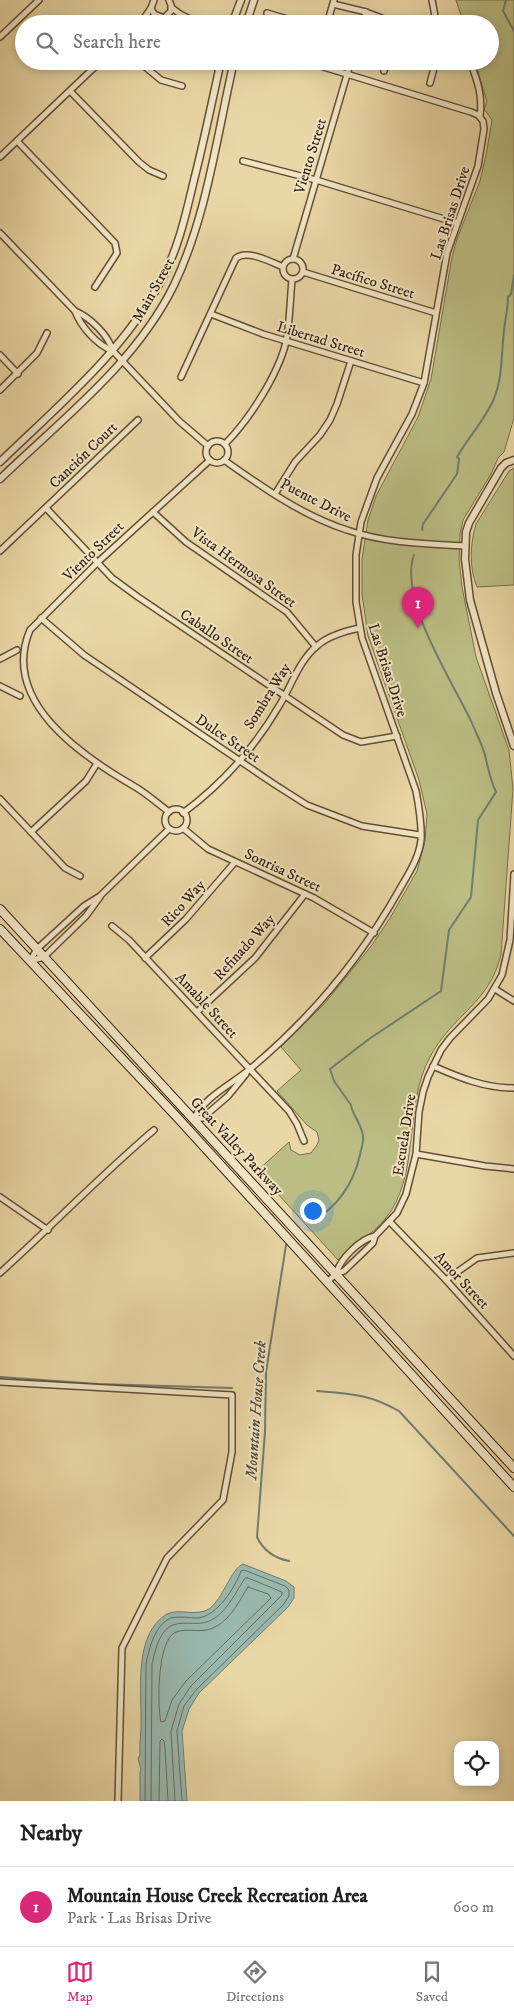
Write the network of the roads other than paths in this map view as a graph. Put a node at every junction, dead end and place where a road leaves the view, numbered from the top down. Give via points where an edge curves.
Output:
1 (39, 0) edge
2 (147, 0) edge
3 (241, 0) edge
4 (254, 0) edge
5 (432, 0) edge
6 (333, 2) edge
7 (171, 3) edge
8 (152, 4) edge
9 (366, 12) junction
10 (267, 13) dead end
11 (23, 15) edge
12 (146, 15) edge
13 (157, 15) edge
14 (167, 15) edge
15 (182, 15) edge
16 (235, 15) edge
17 (249, 15) edge
18 (274, 15) edge
19 (329, 15) edge
20 (365, 15) edge
21 (374, 15) edge
22 (436, 15) edge
23 (15, 23) edge
24 (0, 37) edge
25 (92, 70) edge
26 (149, 70) edge
27 (219, 70) edge
28 (232, 70) edge
29 (332, 70) edge
30 (348, 70) edge
31 (434, 70) edge
32 (473, 70) edge
33 (347, 75) junction
34 (430, 83) dead end
35 (182, 86) dead end
36 (70, 91) junction
37 (480, 117) junction
38 (18, 141) junction
39 (0, 157) edge
40 (243, 161) dead end
41 (163, 176) dead end
42 (316, 180) junction
43 (457, 223) junction
44 (0, 233) edge
45 (293, 259) junction
46 (283, 266) junction
47 (303, 272) junction
48 (292, 280) junction
49 (95, 286) dead end
50 (75, 312) junction
51 (436, 313) junction
52 (211, 314) junction
53 (47, 333) dead end
54 (286, 341) junction
55 (113, 351) junction
56 (0, 355) edge
57 (123, 361) junction
58 (351, 361) junction
59 (18, 374) junction
60 (181, 377) dead end
61 (424, 383) junction
62 (0, 390) edge
63 (138, 420) dead end
64 (224, 444) junction
65 (208, 446) junction
66 (210, 460) junction
67 (224, 460) junction
68 (514, 460) edge
69 (0, 462) edge
70 (0, 479) edge
71 (275, 494) junction
72 (46, 508) junction
73 (153, 512) junction
74 (359, 533) junction
75 (465, 546) junction
76 (0, 551) edge
77 (98, 562) junction
78 (41, 618) junction
79 (360, 628) junction
80 (316, 647) junction
81 (18, 650) junction
82 (15, 657) dead end
83 (0, 659) edge
84 (0, 686) edge
85 (17, 688) dead end
86 (20, 696) junction
87 (284, 697) junction
88 (25, 704) dead end
89 (50, 732) dead end
90 (397, 736) junction
91 (514, 746) edge
92 (239, 760) junction
93 (96, 765) junction
94 (0, 799) edge
95 (169, 812) junction
96 (183, 813) junction
97 (183, 828) junction
98 (169, 829) junction
99 (31, 832) junction
100 (420, 835) junction
101 (235, 862) junction
102 (514, 874) edge
103 (80, 876) dead end
104 (305, 894) junction
105 (100, 896) junction
106 (0, 909) edge
107 (112, 926) dead end
108 (0, 929) edge
109 (512, 929) edge
110 (374, 933) junction
111 (37, 949) junction
112 (44, 957) junction
113 (146, 958) junction
114 (30, 961) junction
115 (495, 989) junction
116 (514, 1001) edge
117 (197, 1012) junction
118 (433, 1066) junction
119 (250, 1070) junction
120 (514, 1088) edge
121 (176, 1116) junction
122 (194, 1118) junction
123 (154, 1130) dead end
124 (304, 1142) dead end
125 (416, 1154) junction
126 (514, 1168) edge
127 (0, 1197) edge
128 (390, 1222) junction
129 (48, 1230) junction
130 (375, 1236) junction
131 (514, 1253) edge
132 (0, 1273) edge
133 (336, 1274) junction
134 (446, 1280) junction
135 (327, 1282) junction
136 (514, 1356) edge
137 (0, 1382) edge
138 (514, 1468) edge
139 (514, 1487) edge
140 (118, 1801) edge

1 - 11 street
2 - 8 street
3 - 16 street
4 - 17 street
5 - 22 street
6 - 9 street
6 - 19 street
7 - 14 street
7 - 15 street
8 - 12 street
8 - 13 street
9 - 20 street
9 - 21 street
10 - 18 street
23 - 24 street
25 - 36 street
26 - 35 street via 161,80
27 - 55 street, Main Street via 187,211 175,249 162,280
28 - 57 street, Main Street via 200,214 187,254 173,286
29 - 33 street
30 - 33 street, Viento Street
31 - 34 street
32 - 37 street, Las Brisas Drive via 480,89
33 - 37 street
33 - 42 street, Viento Street
36 - 38 street
36 - 41 street via 138,162
37 - 43 street, Las Brisas Drive via 484,130 478,166
38 - 39 street
38 - 49 street via 115,243 117,253
40 - 42 street
42 - 43 street
42 - 45 street, Viento Street
43 - 51 street, Las Brisas Drive via 447,253
44 - 50 street
45 - 46 street
45 - 47 street via 302,263
46 - 48 street via 285,277
46 - 52 street via 240,255
47 - 48 street
47 - 51 street, Pacífico Street
48 - 54 street
50 - 55 street via 79,322 105,348
50 - 55 street via 86,316 111,343
51 - 61 street, Las Brisas Drive
52 - 54 street, Libertad Street
52 - 60 street
53 - 59 street via 37,353
54 - 58 street, Libertad Street
54 - 64 street via 263,392
55 - 57 street
55 - 69 street, Main Street
56 - 59 street
57 - 65 street via 179,421
57 - 70 street, Main Street
58 - 61 street, Libertad Street
58 - 71 street via 330,420
59 - 62 street
61 - 74 street, Las Brisas Drive via 412,414 377,478
63 - 72 street, Canción Court
64 - 65 street via 216,441
64 - 67 street via 228,452
65 - 66 street via 206,454
66 - 67 street
66 - 73 street, Viento Street
67 - 71 street, Puente Drive
68 - 75 street via 506,463 469,523
71 - 74 street, Puente Drive via 324,521
72 - 76 street, Canción Court
72 - 77 street, Caballo Street
73 - 77 street, Viento Street
73 - 80 street, Vista Hermosa Street via 186,542 287,612
74 - 75 street, Puente Drive via 385,539
74 - 79 street, Las Brisas Drive via 356,602
75 - 91 street via 470,600
77 - 78 street, Viento Street
77 - 87 street, Caballo Street via 112,578 138,597
78 - 81 street, Viento Street via 22,640
78 - 92 street, Dulce Street via 84,655
79 - 80 street, Sombra Way via 332,636
79 - 90 street, Las Brisas Drive
80 - 87 street, Sombra Way via 305,658
81 - 82 street, Viento Street
81 - 83 street
84 - 86 street
85 - 86 street
86 - 88 street
87 - 90 street, Caballo Street via 343,735 361,742
87 - 92 street, Sombra Way
89 - 93 street
90 - 100 street, Las Brisas Drive via 416,791
92 - 96 street, Sombra Way via 216,786
92 - 100 street, Dulce Street via 307,805 338,818 362,826
93 - 95 street via 134,786
93 - 99 street via 86,781
94 - 99 street
95 - 96 street via 177,810
95 - 98 street via 165,820
96 - 97 street via 186,822
97 - 98 street
97 - 101 street, Sonrisa Street via 208,849
98 - 105 street
99 - 103 street via 65,868
100 - 110 street, Las Brisas Drive via 418,852 410,872
101 - 104 street, Sonrisa Street
101 - 113 street, Rico Way via 186,919
102 - 109 street, Escuela Drive
104 - 110 street, Sonrisa Street
104 - 117 street, Refinado Way via 255,958
105 - 111 street via 84,906
105 - 112 street via 86,916
106 - 111 main road, Great Valley Parkway
107 - 113 street, Amable Street
108 - 114 main road, Great Valley Parkway
109 - 115 street, Escuela Drive via 502,975
110 - 119 street, Las Brisas Drive via 336,983
111 - 112 main road, Great Valley Parkway
111 - 114 street
112 - 114 street
112 - 122 main road, Great Valley Parkway
113 - 117 street, Amable Street
114 - 121 main road, Great Valley Parkway
115 - 116 street
115 - 118 street, Escuela Drive via 450,1038
117 - 119 street, Amable Street
118 - 120 street via 472,1082
118 - 125 street, Escuela Drive via 419,1112
119 - 122 street, Las Brisas Drive via 218,1093
119 - 122 street, Las Brisas Drive via 206,1116
119 - 124 street, Amable Street via 289,1111
121 - 122 main road
121 - 135 main road, Great Valley Parkway
122 - 133 main road, Great Valley Parkway
123 - 129 street
125 - 126 street
125 - 128 street, Escuela Drive via 406,1194
127 - 129 street
128 - 130 street, Escuela Drive
128 - 134 street, Amor Street
129 - 132 street
130 - 133 street, Escuela Drive via 373,1243 359,1257
130 - 133 street, Escuela Drive via 360,1244 338,1264
131 - 134 street via 477,1258
133 - 135 street, Escuela Drive
133 - 138 main road, Great Valley Parkway
134 - 136 street, Amor Street
135 - 139 main road, Great Valley Parkway
137 - 140 street via 232,1395 232,1452 223,1500 167,1558 122,1648

